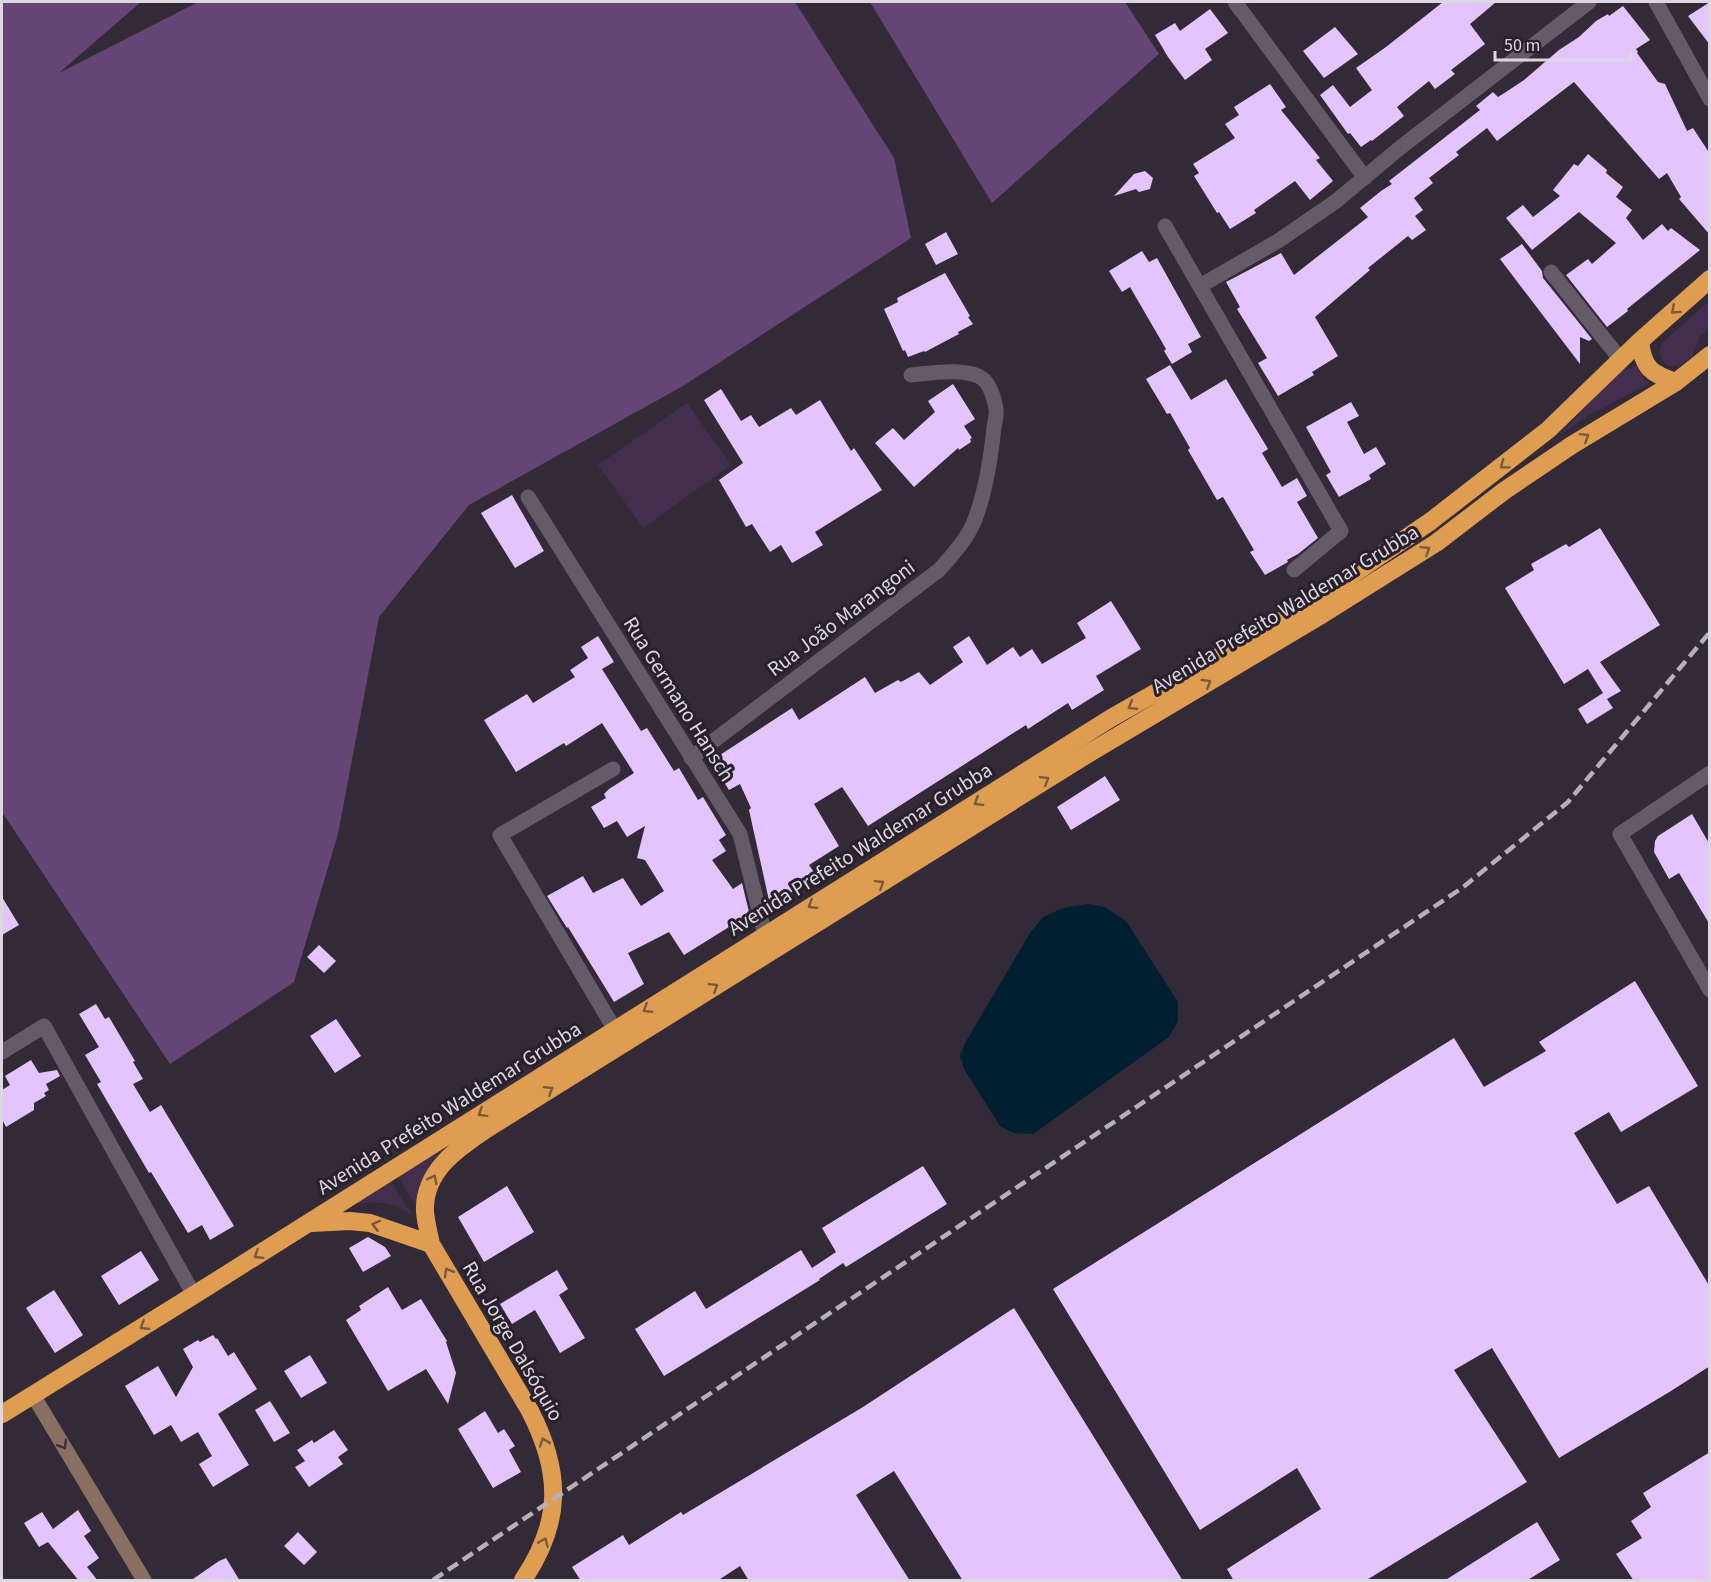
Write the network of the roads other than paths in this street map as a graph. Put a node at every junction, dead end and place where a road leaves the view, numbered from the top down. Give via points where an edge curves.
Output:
1 (1235, 2) edge
2 (1588, 2) edge
3 (1656, 2) edge
4 (1710, 99) edge
5 (1365, 178) junction
6 (1165, 226) dead end
7 (1551, 272) dead end
8 (1710, 279) edge
9 (1200, 286) junction
10 (1640, 341) junction
11 (1710, 355) edge
12 (1621, 360) junction
13 (911, 375) dead end
14 (1676, 382) junction
15 (528, 497) dead end
16 (1294, 570) dead end
17 (691, 758) junction
18 (613, 769) dead end
19 (1710, 773) edge
20 (765, 935) junction
21 (1710, 990) edge
22 (615, 1030) junction
23 (2, 1052) edge
24 (448, 1157) joint
25 (308, 1223) junction
26 (431, 1244) junction
27 (194, 1295) junction
28 (33, 1395) junction
29 (2, 1414) edge
30 (144, 1581) edge
31 (523, 1581) edge

1 - 5 street
2 - 5 street
3 - 4 street
5 - 9 street via 1278,242
6 - 9 street
7 - 12 street
8 -> 10 highway, Avenida Prefeito Waldemar Grubba
9 - 16 street via 1341,531
10 - 12 highway, Avenida Prefeito Waldemar Grubba
10 - 14 highway via 1641,354 1650,370
11 - 14 highway, Avenida Prefeito Waldemar Grubba
12 -> 20 highway, Avenida Prefeito Waldemar Grubba via 1527,447 1362,568 1278,623 1112,718
13 - 17 street, Rua João Marangoni via 968,372 984,380 991,392 996,409 993,442 974,523 939,570
24 -> 14 highway, Avenida Prefeito Waldemar Grubba via 488,1128 1091,752 1436,543 1553,458
15 - 17 street, Rua Germano Hansch
17 - 20 street, Rua Germano Hansch via 740,834
18 - 22 street via 500,835
19 - 21 street via 1620,834
20 -> 22 highway, Avenida Prefeito Waldemar Grubba
22 -> 25 highway, Avenida Prefeito Waldemar Grubba
23 - 27 street via 44,1026
26 -> 24 highway, Rua Jorge Dalsóquio via 426,1193
26 -> 25 highway via 370,1223
25 -> 27 highway, Avenida Prefeito Waldemar Grubba
31 -> 26 highway, Rua Jorge Dalsóquio via 547,1534 553,1499 549,1456 525,1402
27 -> 28 highway, Avenida Prefeito Waldemar Grubba
28 - 29 highway, Avenida Prefeito Waldemar Grubba
28 -> 30 main road

